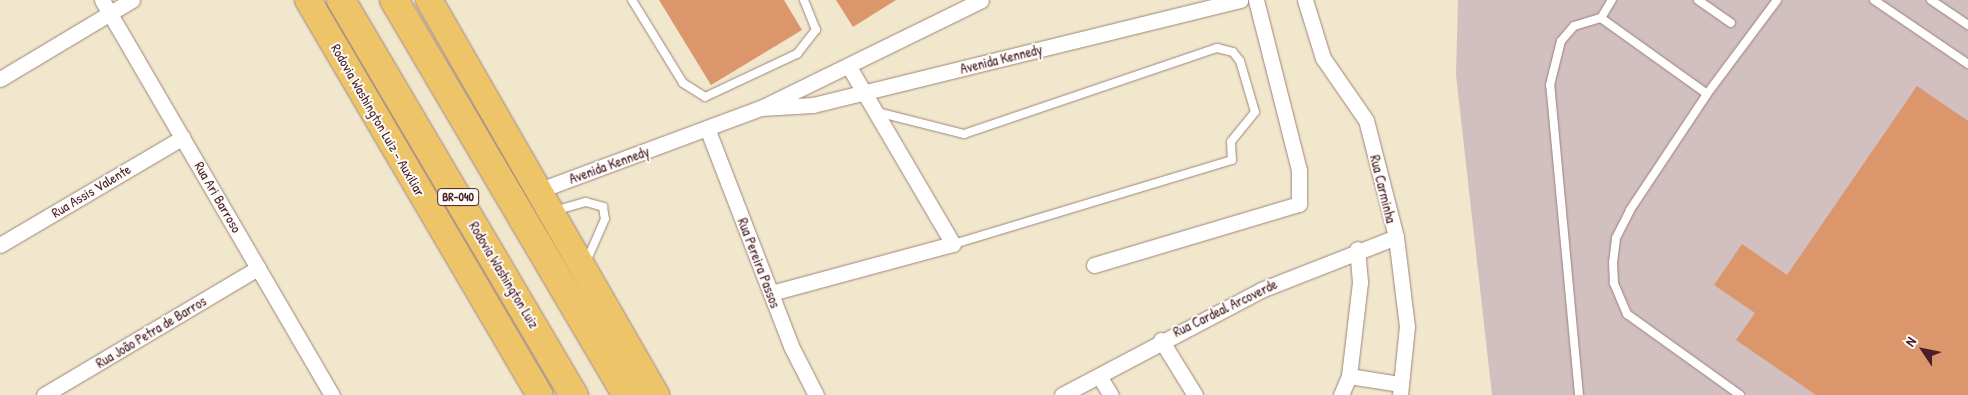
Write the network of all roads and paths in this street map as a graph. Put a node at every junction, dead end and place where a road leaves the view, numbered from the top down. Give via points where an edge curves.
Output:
1 (132, 0) edge
2 (308, 0) edge
3 (341, 0) edge
4 (394, 0) edge
5 (429, 0) edge
6 (632, 0) edge
7 (804, 0) edge
8 (981, 0) edge
9 (1240, 0) edge
10 (1256, 0) edge
11 (1305, 0) edge
12 (1612, 0) edge
13 (1698, 0) edge
14 (1777, 0) edge
15 (1874, 0) edge
16 (1932, 0) edge
17 (106, 6) edge
18 (1600, 18) junction
19 (1731, 23) dead end
20 (1968, 25) edge
21 (1968, 64) edge
22 (849, 67) junction
23 (0, 79) edge
24 (862, 93) junction
25 (1707, 94) junction
26 (762, 108) junction
27 (873, 112) junction
28 (707, 128) junction
29 (183, 137) junction
30 (546, 201) junction
31 (1396, 238) junction
32 (953, 244) junction
33 (0, 245) edge
34 (1357, 249) junction
35 (1094, 265) dead end
36 (258, 268) junction
37 (583, 268) junction
38 (771, 293) junction
39 (1161, 340) junction
40 (1099, 376) junction
41 (1349, 376) junction
42 (1400, 390) edge
43 (44, 395) edge
44 (332, 395) edge
45 (540, 395) edge
46 (574, 395) edge
47 (627, 395) edge
48 (656, 395) edge
49 (816, 395) edge
50 (1062, 395) edge
51 (1111, 395) edge
52 (1195, 395) edge
53 (1341, 395) edge
54 (1579, 395) edge
55 (1740, 395) edge

1 - 17 street
2 - 45 highway, Rodovia Washington Luiz - Auxiliar
3 - 46 highway, Rodovia Washington Luiz / BR-040
4 - 47 highway
5 - 30 highway
6 - 7 lane via 683,83 705,97 797,54 816,30
8 - 22 street, Avenida Kennedy
9 - 24 street, Avenida Kennedy
10 - 35 street via 1299,170 1300,204
11 - 31 street, Rua Carminha via 1322,58 1366,120
12 - 18 lane
13 - 19 lane
14 - 25 lane
15 - 21 lane
16 - 20 lane
17 - 23 street
17 - 29 street, Rua Ari Barroso
18 - 25 lane
18 - 54 lane via 1574,26 1561,41 1550,86
22 - 24 street
22 - 26 street, Avenida Kennedy
24 - 26 street, Avenida Kennedy via 797,107
24 - 27 street
25 - 55 lane via 1622,223 1616,238 1614,282 1627,314
26 - 28 street, Avenida Kennedy
27 - 32 street
27 - 32 lane via 964,134 1217,48 1233,52 1240,61 1255,112 1231,142 1232,160
28 - 30 street, Avenida Kennedy
28 - 38 street, Rua Pereira Passos
29 - 33 street, Rua Assis Valente
29 - 36 street, Rua Ari Barroso
30 - 37 highway
30 - 37 lane via 586,202 603,207 605,219
31 - 34 street, Rua Cardeal Arcoverde
31 - 42 street, Rua Carminha via 1407,326
32 - 38 street
34 - 39 street, Rua Cardeal Arcoverde via 1261,290
34 - 41 street via 1360,282
36 - 43 street, Rua João Petra de Barros
36 - 44 street, Rua Ari Barroso
37 - 48 highway
38 - 49 street, Rua Pereira Passos
39 - 40 street, Rua Cardeal Arcoverde
39 - 52 street
40 - 50 street, Rua Cardeal Arcoverde
40 - 51 street
41 - 42 street
41 - 53 street

